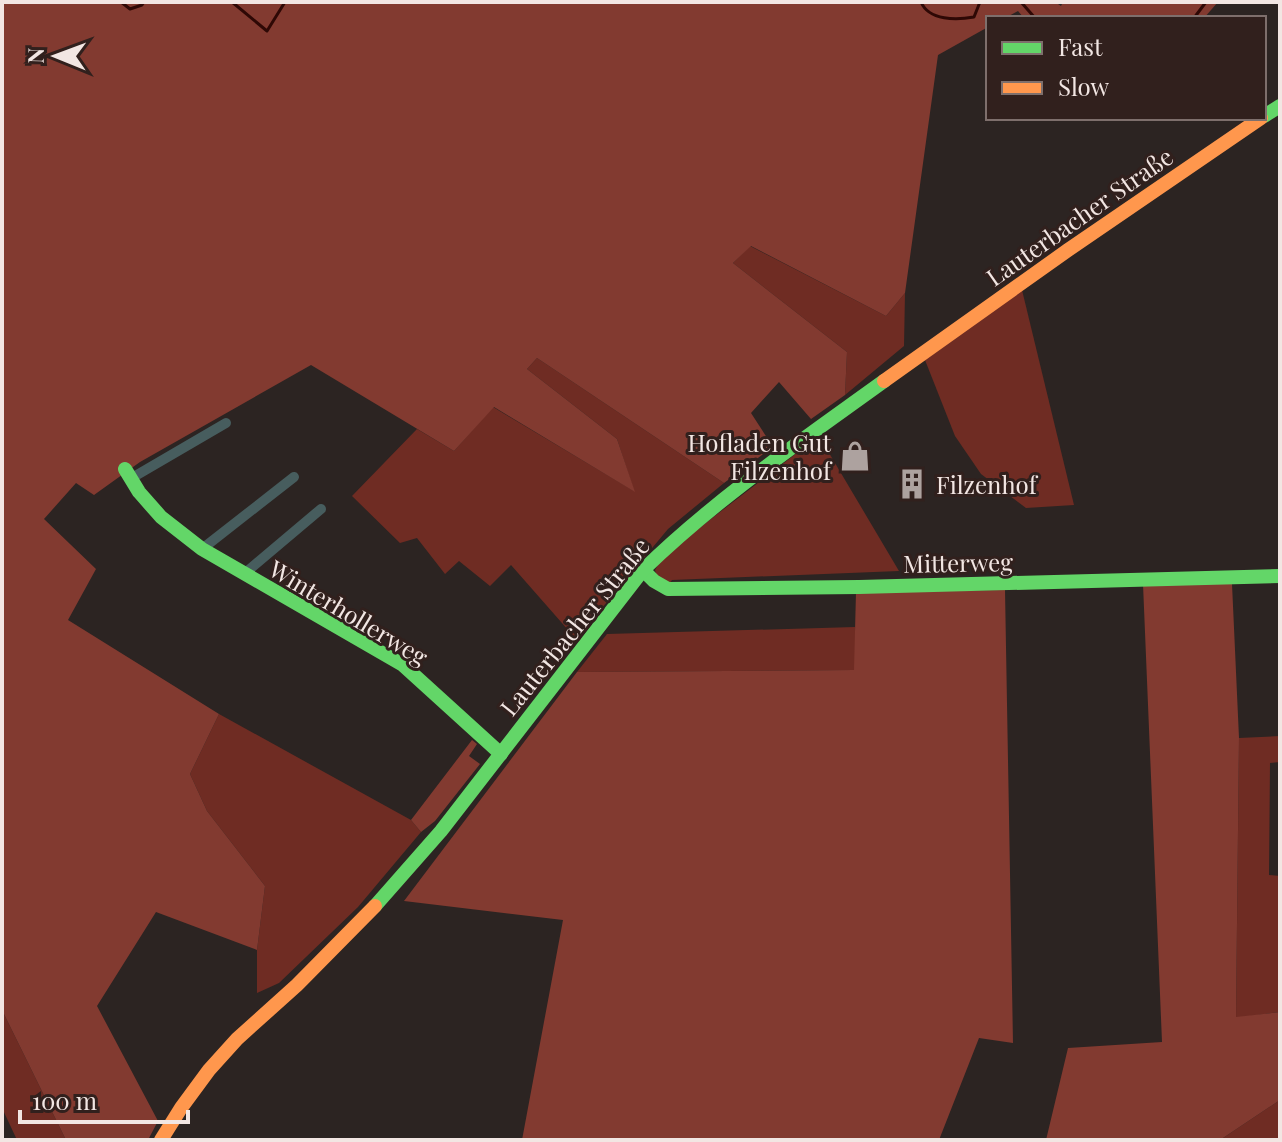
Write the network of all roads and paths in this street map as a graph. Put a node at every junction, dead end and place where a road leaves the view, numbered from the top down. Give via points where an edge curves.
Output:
1 (1259, 120) edge
2 (226, 423) dead end
3 (128, 474) joint
4 (294, 477) dead end
5 (321, 509) dead end
6 (202, 549) junction
7 (643, 570) junction
8 (244, 574) junction
9 (1280, 576) edge
10 (501, 754) junction
11 (161, 1140) edge

1 - 7 street, Lauterbacher Straße via 1009,291 721,499
2 - 3 street
3 - 6 street, Winterhollerweg via 161,517
4 - 6 street
5 - 8 street, Winterhollerweg
6 - 8 street, Winterhollerweg
7 - 9 street, Mitterweg via 668,589
7 - 10 street, Lauterbacher Straße
8 - 10 street, Winterhollerweg via 403,665
10 - 11 street, Lauterbacher Straße via 389,892 209,1070

